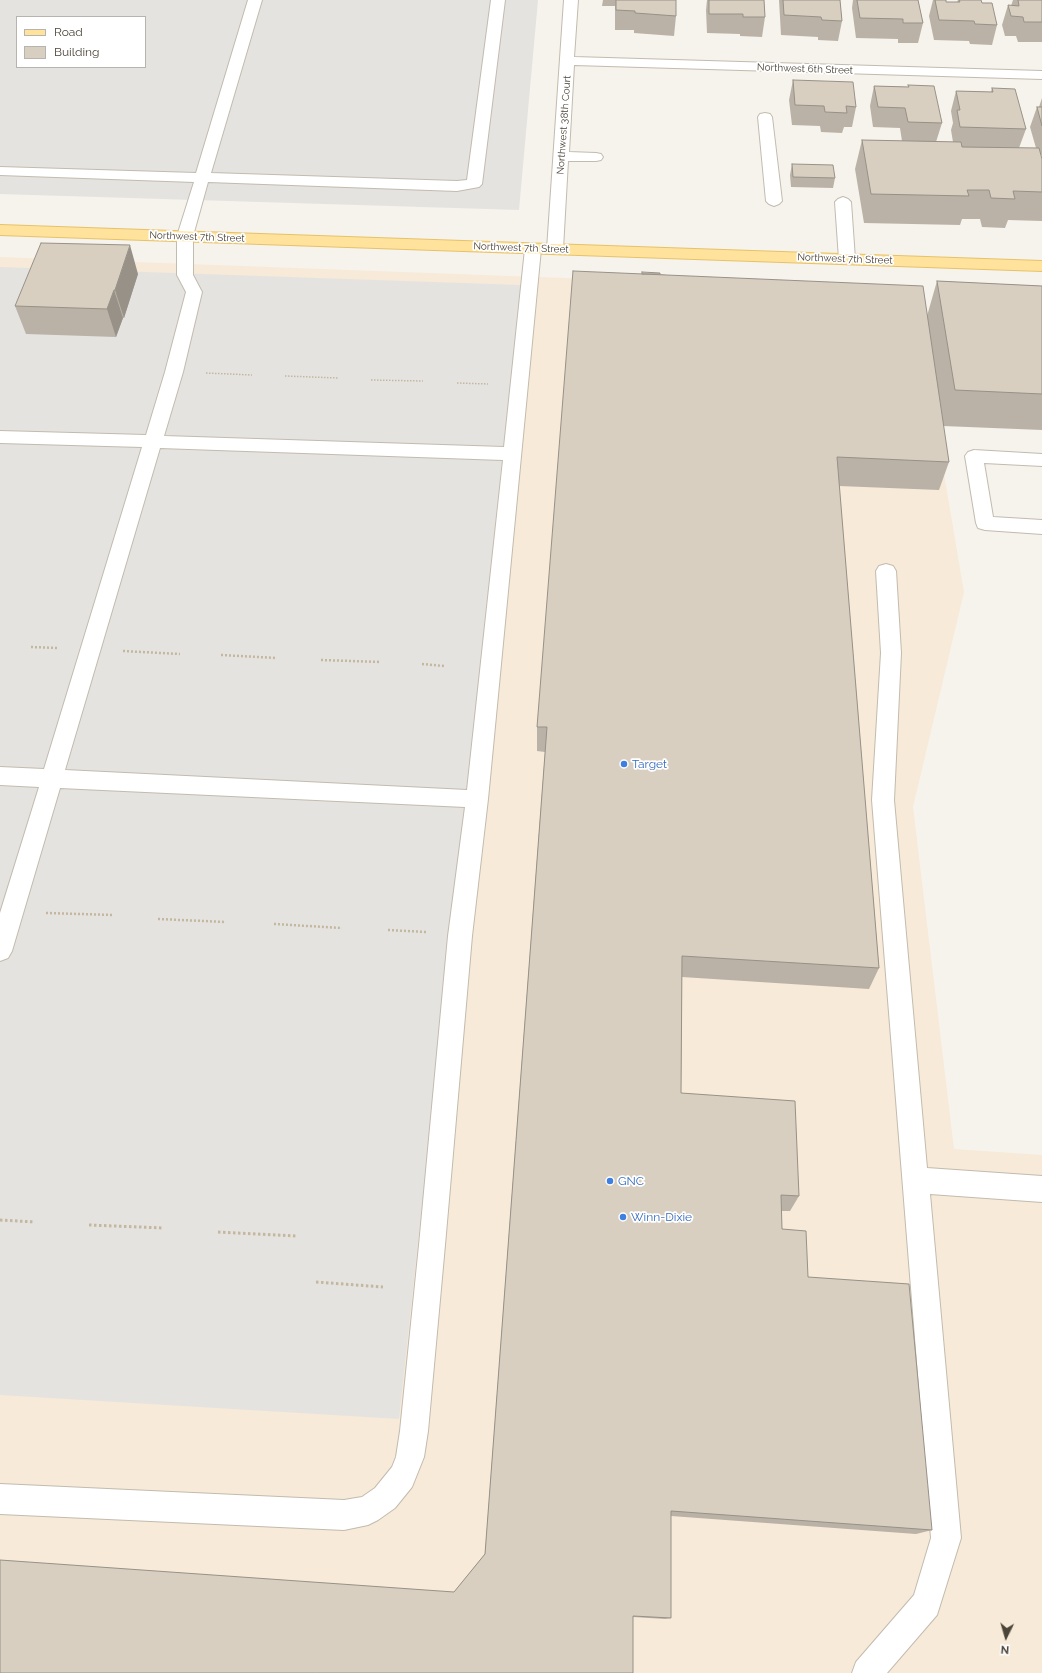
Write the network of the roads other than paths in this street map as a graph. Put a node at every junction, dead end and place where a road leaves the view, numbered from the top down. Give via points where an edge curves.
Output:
1 (256, 0) edge
2 (498, 0) edge
3 (571, 0) edge
4 (568, 61) junction
5 (1042, 75) edge
6 (765, 117) dead end
7 (562, 156) junction
8 (596, 157) dead end
9 (0, 170) edge
10 (201, 177) junction
11 (774, 201) dead end
12 (844, 202) dead end
13 (0, 230) edge
14 (185, 236) junction
15 (533, 249) junction
16 (556, 249) junction
17 (847, 259) junction
18 (1042, 266) edge
19 (0, 437) edge
20 (153, 442) junction
21 (512, 454) junction
22 (1042, 460) edge
23 (1042, 527) edge
24 (886, 572) dead end
25 (0, 776) edge
26 (53, 778) junction
27 (477, 799) junction
28 (0, 950) edge
29 (916, 1180) junction
30 (1042, 1188) edge
31 (0, 1499) edge
32 (867, 1673) edge

1 - 10 street
2 - 10 street via 474,184 457,186
3 - 4 street, Northwest 38th Court
4 - 5 street, Northwest 6th Street
4 - 7 street, Northwest 38th Court
6 - 11 street
7 - 8 street
7 - 16 street, Northwest 38th Court
9 - 10 street
10 - 14 street
12 - 17 street
13 - 14 main road, Northwest 7th Street
14 - 15 main road, Northwest 7th Street
14 - 20 street via 185,275 193,287 194,297
15 - 16 main road, Northwest 7th Street
15 - 21 street
16 - 17 main road, Northwest 7th Street
17 - 18 main road, Northwest 7th Street
19 - 20 street
20 - 21 street
20 - 26 street
21 - 27 street
22 - 23 street via 974,456 985,523
24 - 29 street via 891,653 883,800
25 - 26 street
26 - 27 street
26 - 28 street
27 - 31 street via 460,936 414,1431 410,1457 402,1477 385,1498 368,1510 344,1515
29 - 30 street
29 - 32 street via 946,1538 926,1604

